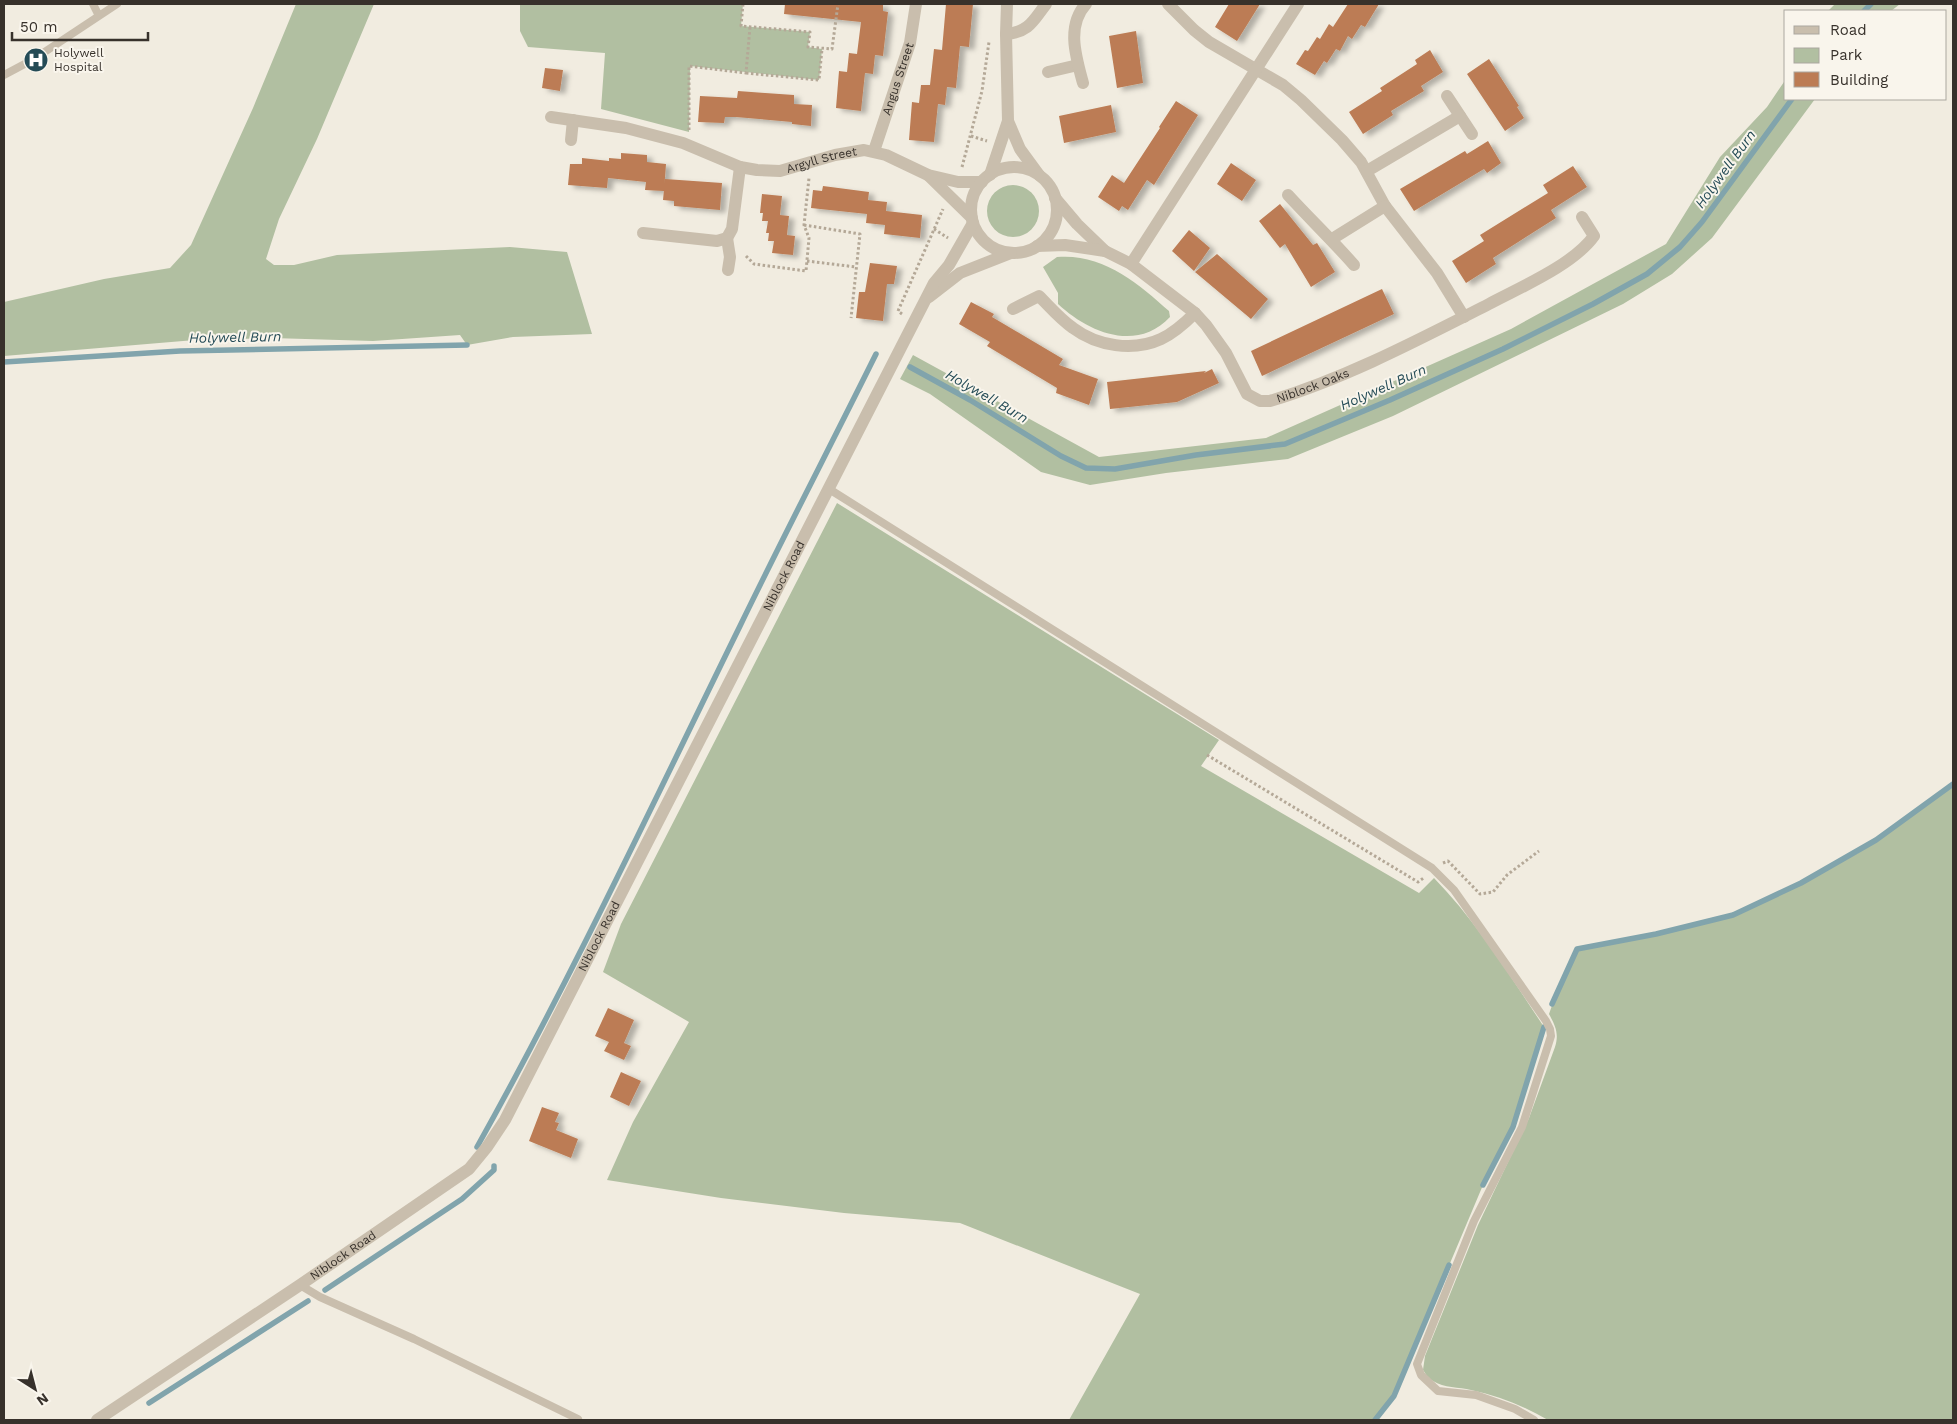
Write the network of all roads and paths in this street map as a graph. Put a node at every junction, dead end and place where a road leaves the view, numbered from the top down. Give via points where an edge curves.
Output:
1 (93, 4) edge
2 (117, 4) edge
3 (743, 4) edge
4 (838, 4) edge
5 (916, 4) edge
6 (1007, 4) edge
7 (1046, 4) edge
8 (1086, 4) edge
9 (1168, 4) edge
10 (1298, 4) edge
11 (99, 16) junction
12 (750, 27) junction
13 (1006, 34) junction
14 (990, 35) dead end
15 (822, 49) junction
16 (1078, 66) junction
17 (1257, 70) junction
18 (1048, 72) dead end
19 (746, 73) junction
20 (4, 75) edge
21 (1083, 83) dead end
22 (1447, 96) dead end
23 (1460, 116) junction
24 (550, 117) dead end
25 (573, 120) junction
26 (1008, 121) junction
27 (1472, 134) dead end
28 (572, 140) dead end
29 (689, 146) junction
30 (874, 151) junction
31 (806, 164) junction
32 (740, 167) junction
33 (1367, 172) junction
34 (928, 175) junction
35 (1040, 176) junction
36 (986, 178) junction
37 (958, 182) junction
38 (1288, 195) dead end
39 (1056, 198) junction
40 (952, 199) junction
41 (1385, 206) junction
42 (1582, 217) dead end
43 (972, 220) junction
44 (804, 226) junction
45 (643, 233) dead end
46 (727, 238) junction
47 (1332, 239) junction
48 (1038, 246) junction
49 (1104, 251) junction
50 (1011, 253) junction
51 (807, 261) junction
52 (1131, 264) junction
53 (1354, 266) dead end
54 (856, 267) junction
55 (728, 270) dead end
56 (927, 298) junction
57 (1013, 309) dead end
58 (1195, 313) junction
59 (1464, 316) junction
60 (851, 318) dead end
61 (913, 324) junction
62 (829, 489) junction
63 (1207, 755) dead end
64 (1539, 851) dead end
65 (1432, 868) junction
66 (300, 1285) junction
67 (578, 1419) dead end
68 (97, 1420) edge
69 (1534, 1420) edge

1 - 11 lane
2 - 11 lane
3 - 12 path via 741,26
4 - 15 path via 832,49
5 - 30 street, Angus Street via 908,48
6 - 13 street
7 - 13 street via 1028,27 1018,33
8 - 16 street via 1074,27
9 - 17 street via 1201,36
10 - 17 street
11 - 20 lane
12 - 15 path via 810,32 808,47
12 - 19 path
13 - 26 street
14 - 37 path via 982,91
15 - 19 path via 819,80
16 - 18 street
16 - 21 street
17 - 33 street via 1301,100 1342,140
17 - 52 street
19 - 29 path via 689,66
22 - 23 street
23 - 27 street
23 - 33 street
24 - 25 street, Argyll Street
25 - 28 street
25 - 29 street, Argyll Street via 626,128
26 - 35 street via 1020,149
26 - 36 street
29 - 32 street, Argyll Street
30 - 31 street, Argyll Street via 854,150
30 - 34 street, Argyll Street
31 - 32 street, Argyll Street via 780,171
31 - 44 path via 809,179
32 - 46 street via 732,229
33 - 41 street
34 - 37 street, Argyll Street
34 - 40 street, Argyll Street
35 - 36 street via 1015,167 1002,169
35 - 39 street
36 - 37 street, Argyll Street
36 - 43 street via 972,201
38 - 47 street
39 - 48 street via 1054,225
39 - 49 street, Niblock Oaks
40 - 43 street, Argyll Street
40 - 61 path via 943,209 898,311
41 - 47 street
41 - 59 street via 1442,280
42 - 59 street, Niblock Oaks via 1594,236 1584,248 1535,280
43 - 50 street via 986,243
43 - 56 street, Niblock Road via 961,246
44 - 51 path via 809,238
44 - 54 path via 860,234
45 - 46 street via 717,241
46 - 51 path via 754,264 806,270
46 - 55 street
47 - 53 street
48 - 49 street, Niblock Oaks via 1065,245
48 - 50 street via 1025,252
49 - 52 street, Niblock Oaks
50 - 56 street, Niblock Road via 960,274
51 - 54 path
52 - 58 street, Niblock Oaks
54 - 60 path
56 - 61 street, Niblock Road
57 - 58 street via 1039,296 1085,336 1107,344 1126,346 1159,340
58 - 59 street, Niblock Oaks via 1216,337 1247,394 1260,401 1270,401 1373,362
61 - 62 street, Niblock Road
62 - 65 lane
62 - 66 street, Niblock Road via 509,1111 487,1147 469,1169
63 - 65 path via 1418,882
64 - 65 path via 1507,875 1493,892 1480,894 1448,861
65 - 69 lane via 1454,890 1546,1021 1551,1036 1522,1127 1474,1221 1417,1364 1421,1375 1438,1391 1476,1395 1515,1409
66 - 67 lane via 320,1298 414,1339
66 - 68 street, Niblock Road

